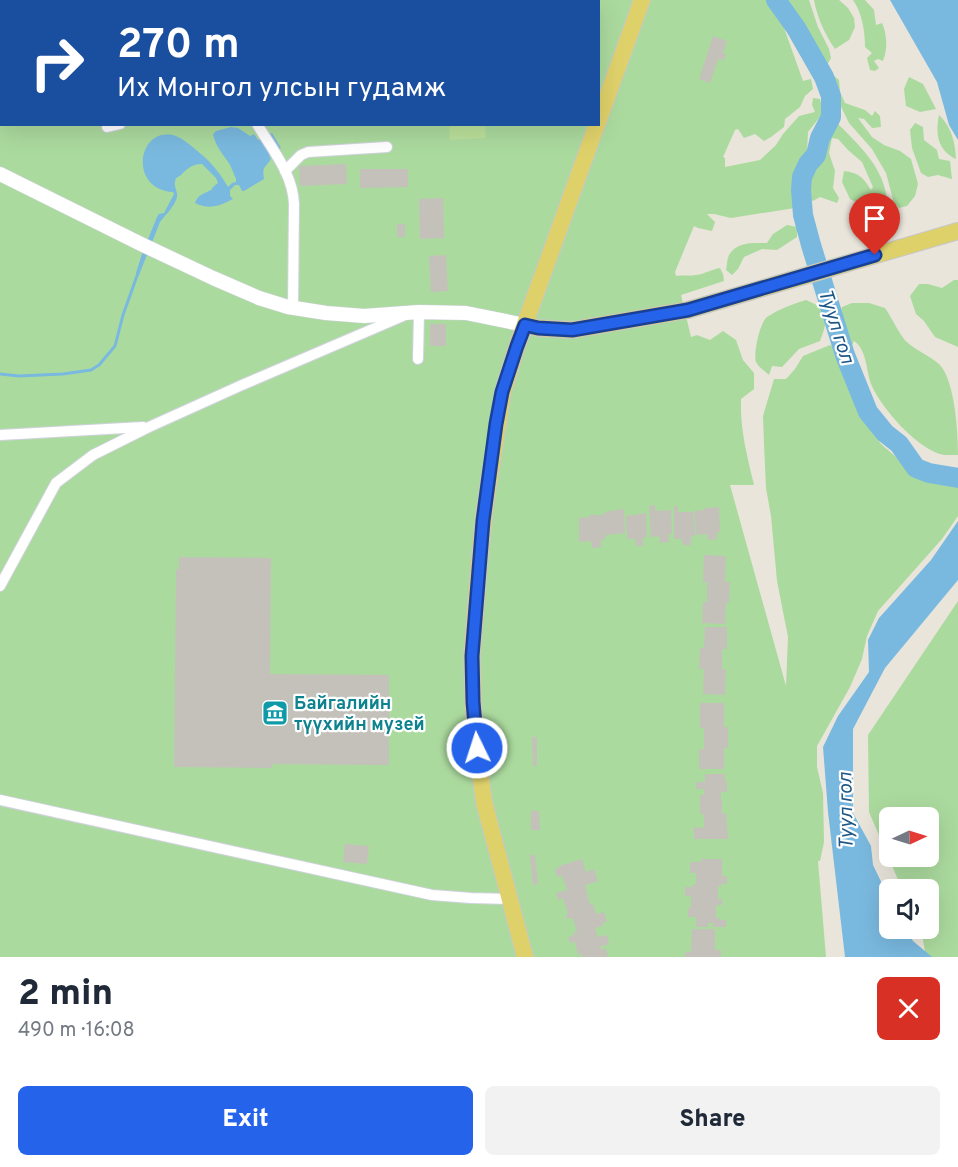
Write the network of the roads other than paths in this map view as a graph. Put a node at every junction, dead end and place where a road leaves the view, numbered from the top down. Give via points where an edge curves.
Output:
1 (642, 0) edge
2 (603, 96) edge
3 (600, 112) edge
4 (114, 126) edge
5 (597, 126) edge
6 (259, 127) edge
7 (107, 128) dead end
8 (387, 147) dead end
9 (285, 171) junction
10 (0, 174) edge
11 (958, 231) edge
12 (293, 308) junction
13 (415, 312) junction
14 (525, 325) junction
15 (418, 359) dead end
16 (149, 427) junction
17 (0, 435) edge
18 (0, 586) edge
19 (0, 800) edge
20 (509, 899) junction
21 (525, 957) edge

1 - 2 main road
2 - 3 main road
4 - 7 street
5 - 14 main road
6 - 9 street
8 - 9 street via 308,152
9 - 12 street via 294,196
10 - 12 street via 159,253 259,298
11 - 14 main road via 688,310 572,330
12 - 13 street via 364,316
13 - 14 street via 466,313
13 - 15 street
13 - 16 street
14 - 20 main road via 502,392 496,424 472,656 484,802
16 - 17 street
16 - 18 street via 93,455 56,483
19 - 20 street via 432,895
20 - 21 main road

